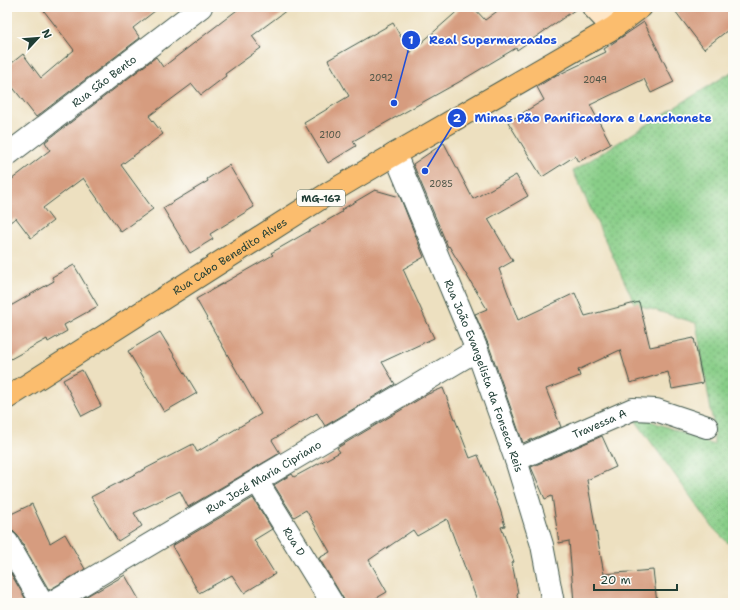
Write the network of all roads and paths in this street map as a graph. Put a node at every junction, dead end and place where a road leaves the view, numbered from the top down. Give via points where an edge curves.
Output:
1 (201, 7) edge
2 (593, 7) edge
3 (641, 7) edge
4 (613, 28) junction
5 (395, 154) junction
6 (7, 155) edge
7 (477, 350) junction
8 (7, 398) edge
9 (707, 428) dead end
10 (516, 460) junction
11 (257, 481) junction
12 (7, 542) edge
13 (42, 603) edge
14 (51, 603) edge
15 (332, 603) edge
16 (553, 603) edge

1 - 6 street, Rua São Bento
2 - 4 street
3 - 4 main road, Rua Cabo Benedito Alves / MG-167
4 - 5 main road, Rua Cabo Benedito Alves / MG-167
5 - 7 street, Rua João Evangelista da Fonseca Reis
5 - 8 main road, Rua Cabo Benedito Alves / MG-167 via 329,193
7 - 10 street, Rua João Evangelista da Fonseca Reis
7 - 11 street, Rua José Maria Cipriano
9 - 10 street, Travessa A via 656,410 633,408
10 - 16 street, Rua João Evangelista da Fonseca Reis via 542,546
11 - 14 street, Rua José Maria Cipriano
11 - 15 street, Rua D
12 - 13 street

